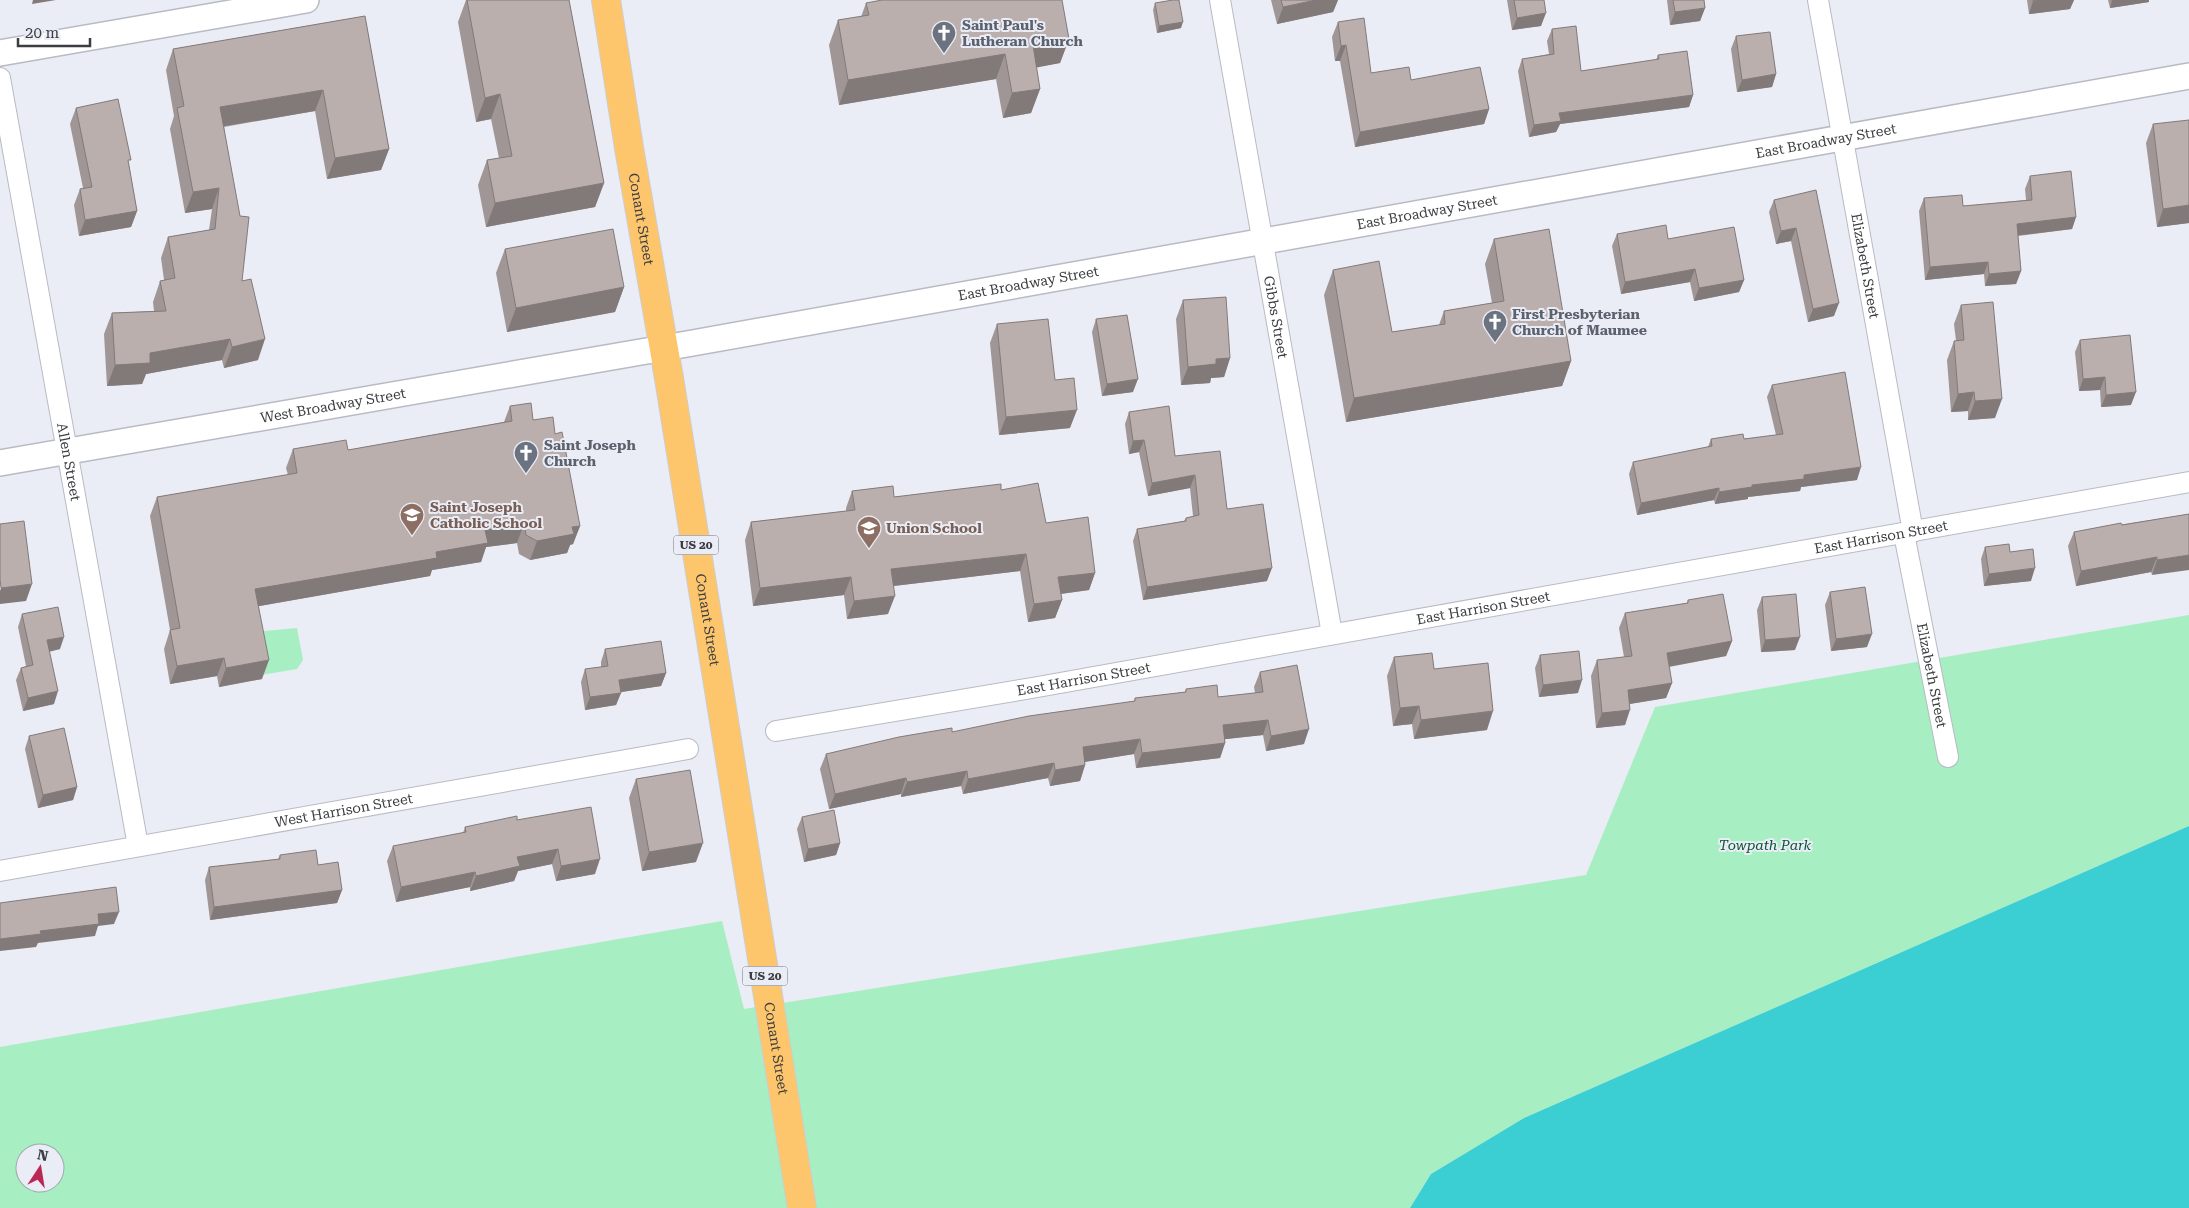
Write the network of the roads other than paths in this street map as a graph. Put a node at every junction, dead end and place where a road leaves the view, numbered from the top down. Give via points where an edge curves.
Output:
1 (306, 0) edge
2 (606, 0) edge
3 (1220, 0) edge
4 (1818, 0) edge
5 (0, 53) edge
6 (2189, 76) edge
7 (0, 78) edge
8 (1844, 137) junction
9 (1262, 240) junction
10 (664, 347) junction
11 (66, 451) junction
12 (0, 463) edge
13 (2189, 482) edge
14 (1909, 533) junction
15 (1332, 634) junction
16 (776, 731) dead end
17 (688, 749) dead end
18 (1948, 756) dead end
19 (138, 846) junction
20 (0, 871) edge
21 (802, 1208) edge

1 - 5 street
2 - 10 main road, Conant Street / US 20
3 - 9 street, Gibbs Street
4 - 8 street, Elizabeth Street
6 - 8 street, East Broadway Street
7 - 11 street, Allen Street
8 - 9 street, East Broadway Street
8 - 14 street, Elizabeth Street
9 - 10 street, East Broadway Street
9 - 15 street, Gibbs Street
10 - 11 street, West Broadway Street
10 - 21 main road, Conant Street / US 20
11 - 12 street, West Broadway Street
11 - 19 street, Allen Street
13 - 14 street, East Harrison Street
14 - 15 street, East Harrison Street
14 - 18 street, Elizabeth Street
15 - 16 street, East Harrison Street
17 - 19 street, West Harrison Street
19 - 20 street, West Harrison Street

